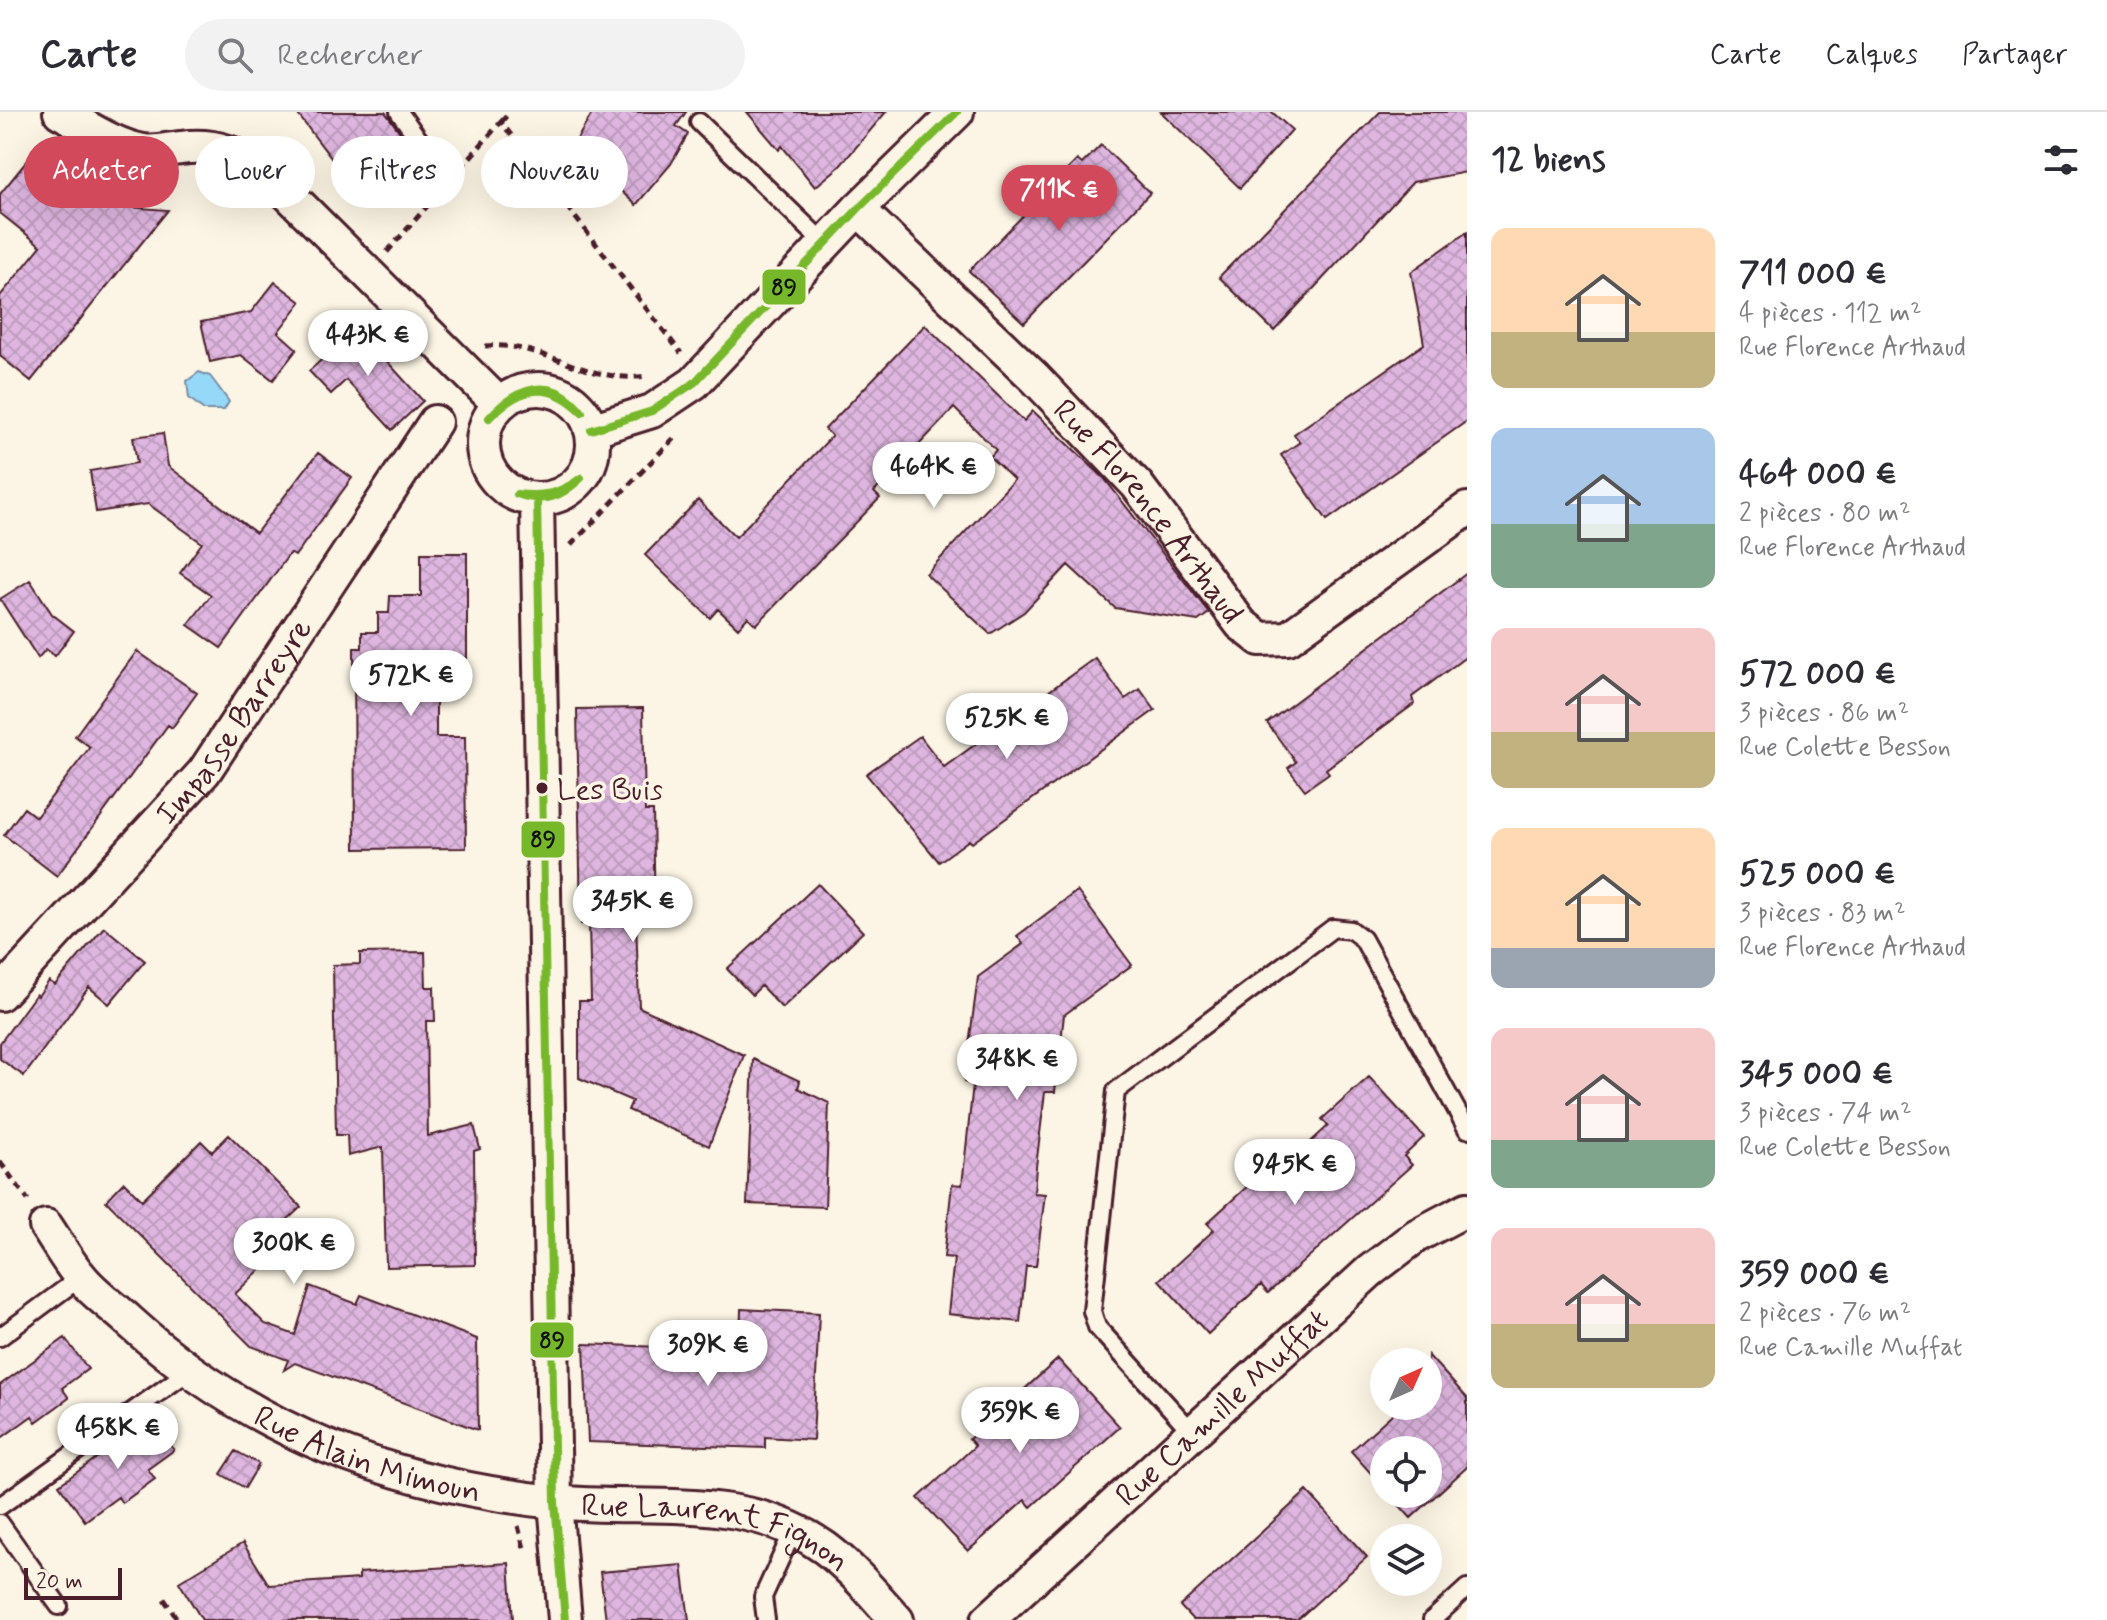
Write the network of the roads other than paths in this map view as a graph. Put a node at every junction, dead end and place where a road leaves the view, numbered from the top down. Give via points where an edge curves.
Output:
1 (60, 112) edge
2 (399, 112) edge
3 (957, 112) edge
4 (699, 122) dead end
5 (416, 136) edge
6 (858, 209) junction
7 (825, 244) junction
8 (499, 404) junction
9 (435, 422) dead end
10 (591, 430) junction
11 (537, 499) junction
12 (1467, 509) edge
13 (0, 994) edge
14 (1467, 1129) edge
15 (1467, 1209) edge
16 (46, 1226) road end
17 (81, 1277) junction
18 (0, 1337) edge
19 (189, 1371) junction
20 (1192, 1432) junction
21 (555, 1502) junction
22 (0, 1506) edge
23 (0, 1523) edge
24 (793, 1531) junction
25 (1467, 1588) edge
26 (59, 1606) dead end
27 (565, 1620) edge
28 (766, 1620) edge
29 (897, 1620) edge
30 (988, 1620) edge
31 (1432, 1620) edge

1 - 8 street via 146,152 194,146 245,158 267,173
2 - 5 lane
3 - 6 street
4 - 7 lane
6 - 7 street
6 - 12 street, Rue Florence Arthaud via 1035,378 1137,485 1241,624 1260,639 1288,638
7 - 10 street via 694,383 652,411
8 - 10 street via 524,391 553,390 570,398
8 - 11 street via 488,419 484,455 503,486
9 - 13 street, Impasse Barreyre via 204,772
10 - 11 street via 593,446 582,478 561,493
11 - 21 street
14 - 20 lane via 1363,939 1351,930 1333,928 1116,1091 1092,1311 1097,1327
15 - 20 street, Rue Camille Muffat via 1416,1236 1370,1271
16 - 17 street, Rue Alain Mimoun
17 - 18 lane
17 - 19 street, Rue Alain Mimoun
19 - 21 street, Rue Alain Mimoun via 332,1451 410,1476
19 - 22 lane
20 - 30 street, Rue Camille Muffat
21 - 24 street, Rue Laurent Fignon via 716,1506
21 - 27 street
23 - 26 lane
24 - 28 lane via 763,1597
24 - 29 street, Rue Laurent Fignon via 841,1561
25 - 31 lane

